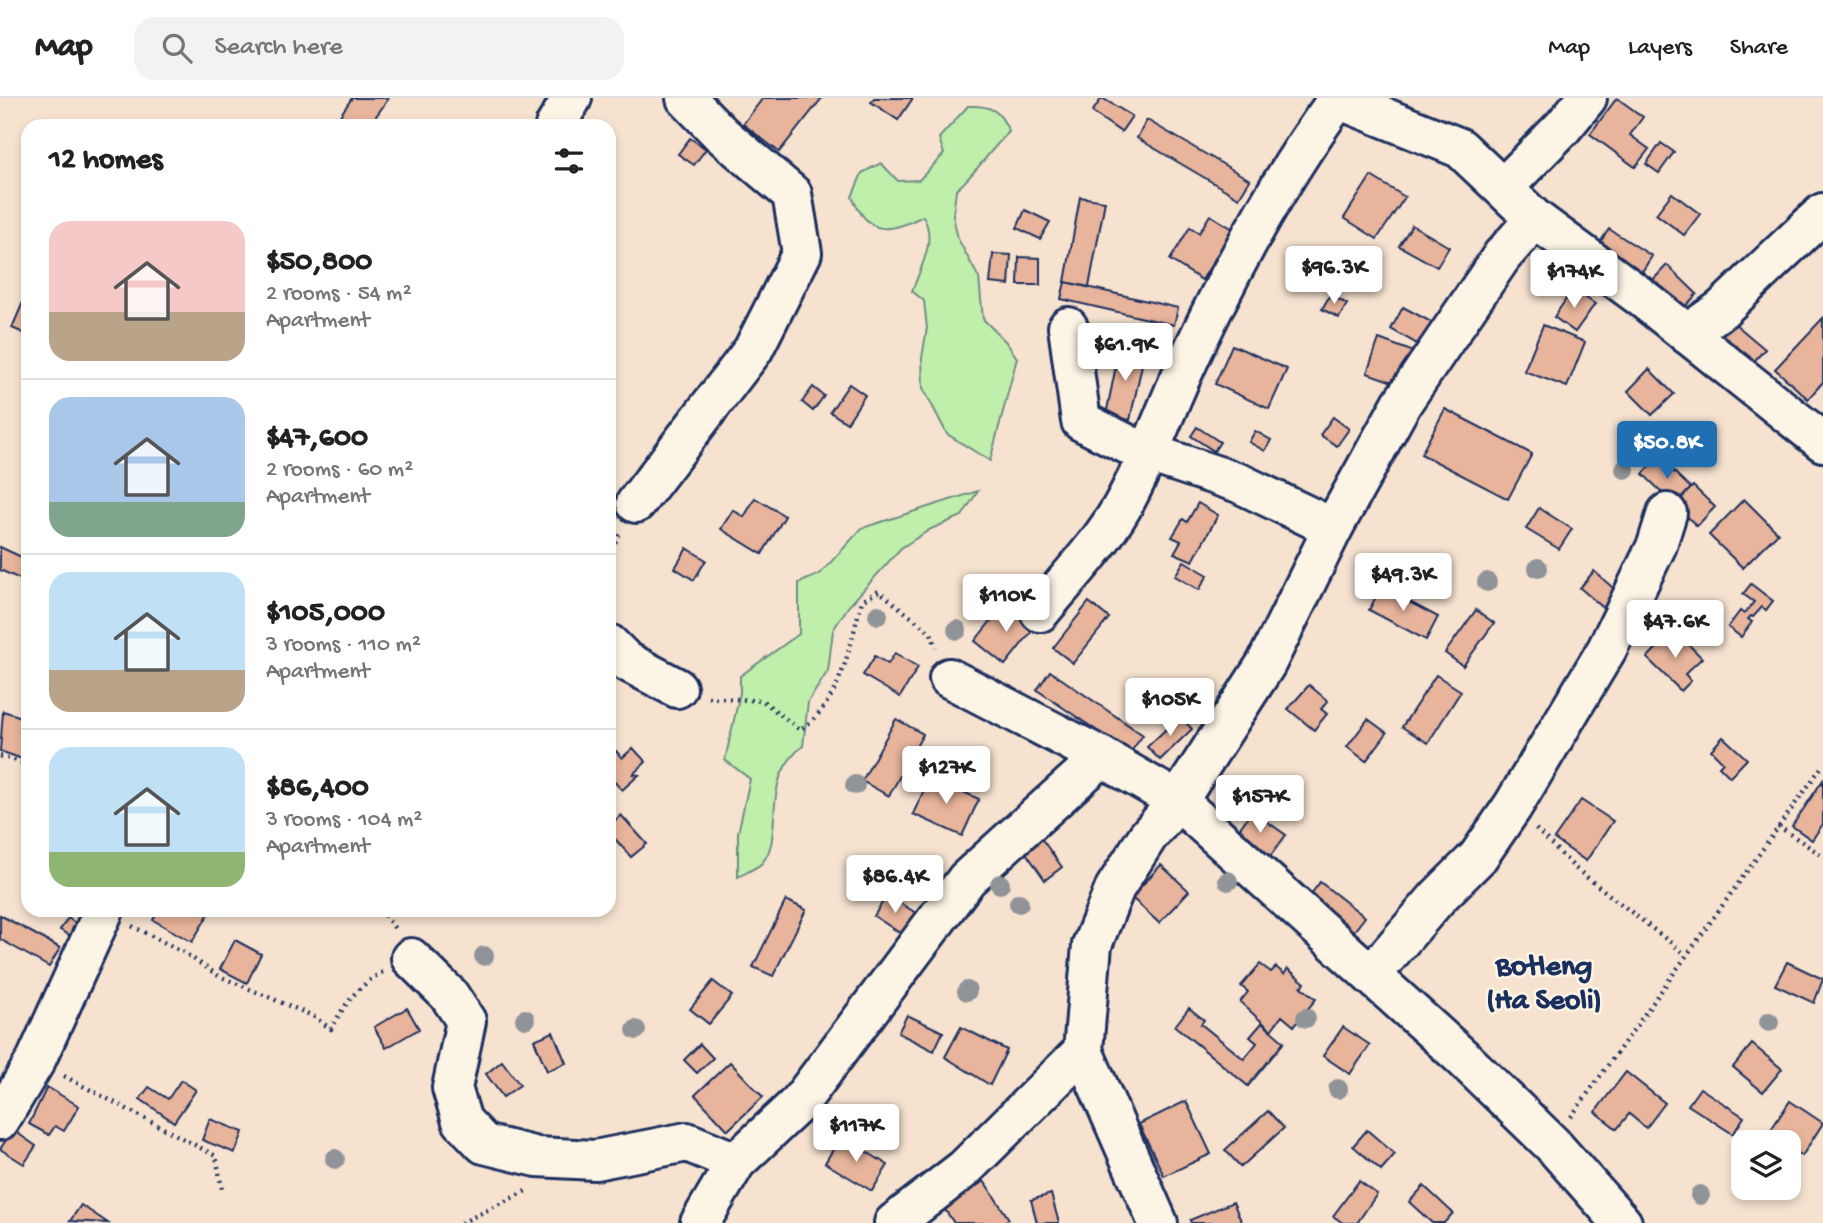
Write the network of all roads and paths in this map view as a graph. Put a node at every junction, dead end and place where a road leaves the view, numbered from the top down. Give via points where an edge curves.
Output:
1 (572, 98) edge
2 (686, 98) edge
3 (1338, 98) edge
4 (1587, 98) edge
5 (559, 119) edge
6 (1504, 187) junction
7 (1823, 213) edge
8 (1535, 219) junction
9 (1068, 327) dead end
10 (1686, 334) junction
11 (1823, 442) edge
12 (1150, 453) junction
13 (636, 503) dead end
14 (1667, 513) dead end
15 (1333, 528) junction
16 (1040, 612) dead end
17 (616, 651) edge
18 (949, 678) joint
19 (677, 688) joint
20 (0, 756) edge
21 (1102, 757) junction
22 (21, 762) edge
23 (1823, 765) edge
24 (1178, 801) junction
25 (1513, 806) junction
26 (1778, 826) junction
27 (1823, 856) edge
28 (100, 917) edge
29 (115, 917) edge
30 (1685, 954) junction
31 (411, 958) joint
32 (1371, 975) junction
33 (1083, 1051) junction
34 (36, 1060) junction
35 (0, 1121) edge
36 (1552, 1144) junction
37 (736, 1162) junction
38 (222, 1189) dead end
39 (700, 1223) edge
40 (894, 1223) edge
41 (1158, 1223) edge
42 (1622, 1223) edge

1 - 5 street
2 - 13 street via 792,194 802,253 753,349
3 - 6 street via 1460,148
3 - 12 street via 1258,224 1179,381
4 - 6 street
6 - 8 street
7 - 10 street via 1722,309
8 - 10 street
8 - 15 street via 1502,256 1402,403
9 - 12 street via 1081,421
10 - 11 street
12 - 15 street via 1239,483
12 - 16 street via 1121,509
14 - 25 street via 1657,545 1607,649
15 - 24 street via 1266,664
17 - 19 street
18 - 19 path via 931,634 879,591 862,601 841,677 816,720 800,730 763,701 719,699
18 - 21 street
20 - 22 path
21 - 24 street
21 - 37 street via 967,879 800,1102
23 - 26 path
24 - 32 street
24 - 33 street via 1148,836 1115,888 1092,945
25 - 30 path via 1575,868
25 - 32 street via 1478,857
26 - 27 path
26 - 30 path
28 - 34 street
29 - 31 path via 219,976 331,1028 365,982
30 - 36 path
31 - 37 street via 449,995 466,1021 452,1088 462,1121 484,1144 537,1157 595,1160 687,1142
32 - 36 street
33 - 40 street via 964,1169
33 - 41 street
34 - 35 street
34 - 38 path via 216,1156
36 - 42 street
37 - 39 street

